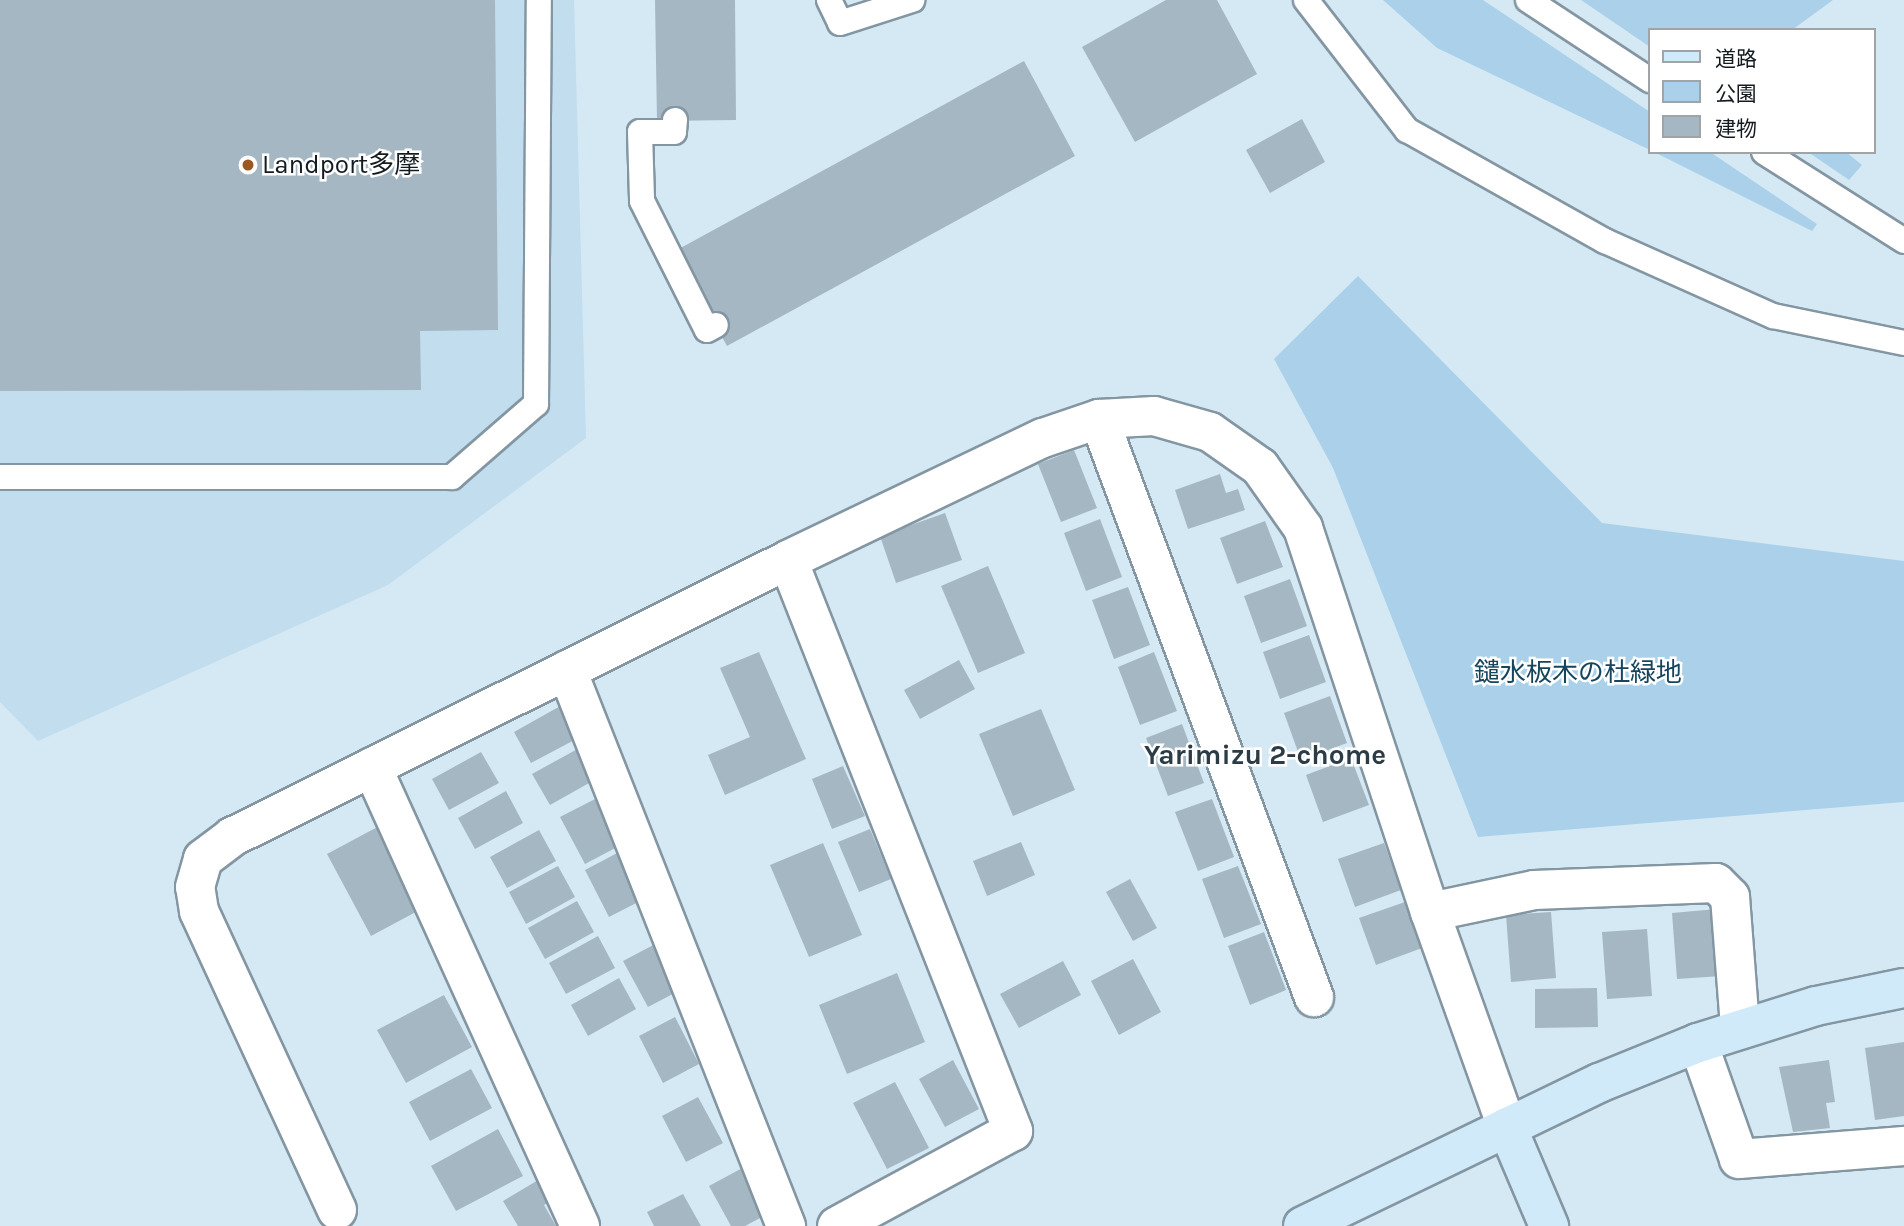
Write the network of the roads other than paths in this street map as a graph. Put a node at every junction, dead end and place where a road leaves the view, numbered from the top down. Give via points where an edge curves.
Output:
1 (539, 0) edge
2 (829, 0) edge
3 (912, 0) edge
4 (1306, 0) edge
5 (1528, 0) edge
6 (1648, 79) edge
7 (675, 120) dead end
8 (1767, 154) edge
9 (1904, 241) edge
10 (716, 325) dead end
11 (1904, 343) edge
12 (1099, 419) junction
13 (0, 477) edge
14 (788, 560) junction
15 (567, 670) junction
16 (372, 767) junction
17 (1430, 912) junction
18 (1904, 988) edge
19 (1314, 997) dead end
20 (1740, 1028) junction
21 (1698, 1043) junction
22 (1507, 1127) junction
23 (1904, 1146) edge
24 (337, 1210) dead end
25 (580, 1226) edge
26 (786, 1226) edge
27 (837, 1226) edge
28 (1303, 1226) edge
29 (1549, 1226) edge

1 - 13 lane via 536,404 452,477
2 - 3 lane via 840,23
4 - 11 lane via 1407,130 1605,240 1773,316
5 - 6 lane
7 - 10 lane via 674,132 640,132 642,201 707,330
8 - 9 lane
12 - 14 street via 1032,443
12 - 17 street via 1154,416 1210,432 1260,467 1303,528
12 - 19 street
14 - 15 street
14 - 27 street via 1013,1131
15 - 16 street
15 - 26 street
16 - 24 street via 232,837 203,859 195,887 199,911
16 - 25 street
17 - 20 street via 1534,890 1716,883 1730,897
17 - 22 street
18 - 20 street
20 - 21 street
21 - 22 street
21 - 23 street via 1739,1159
22 - 28 street
22 - 29 street

